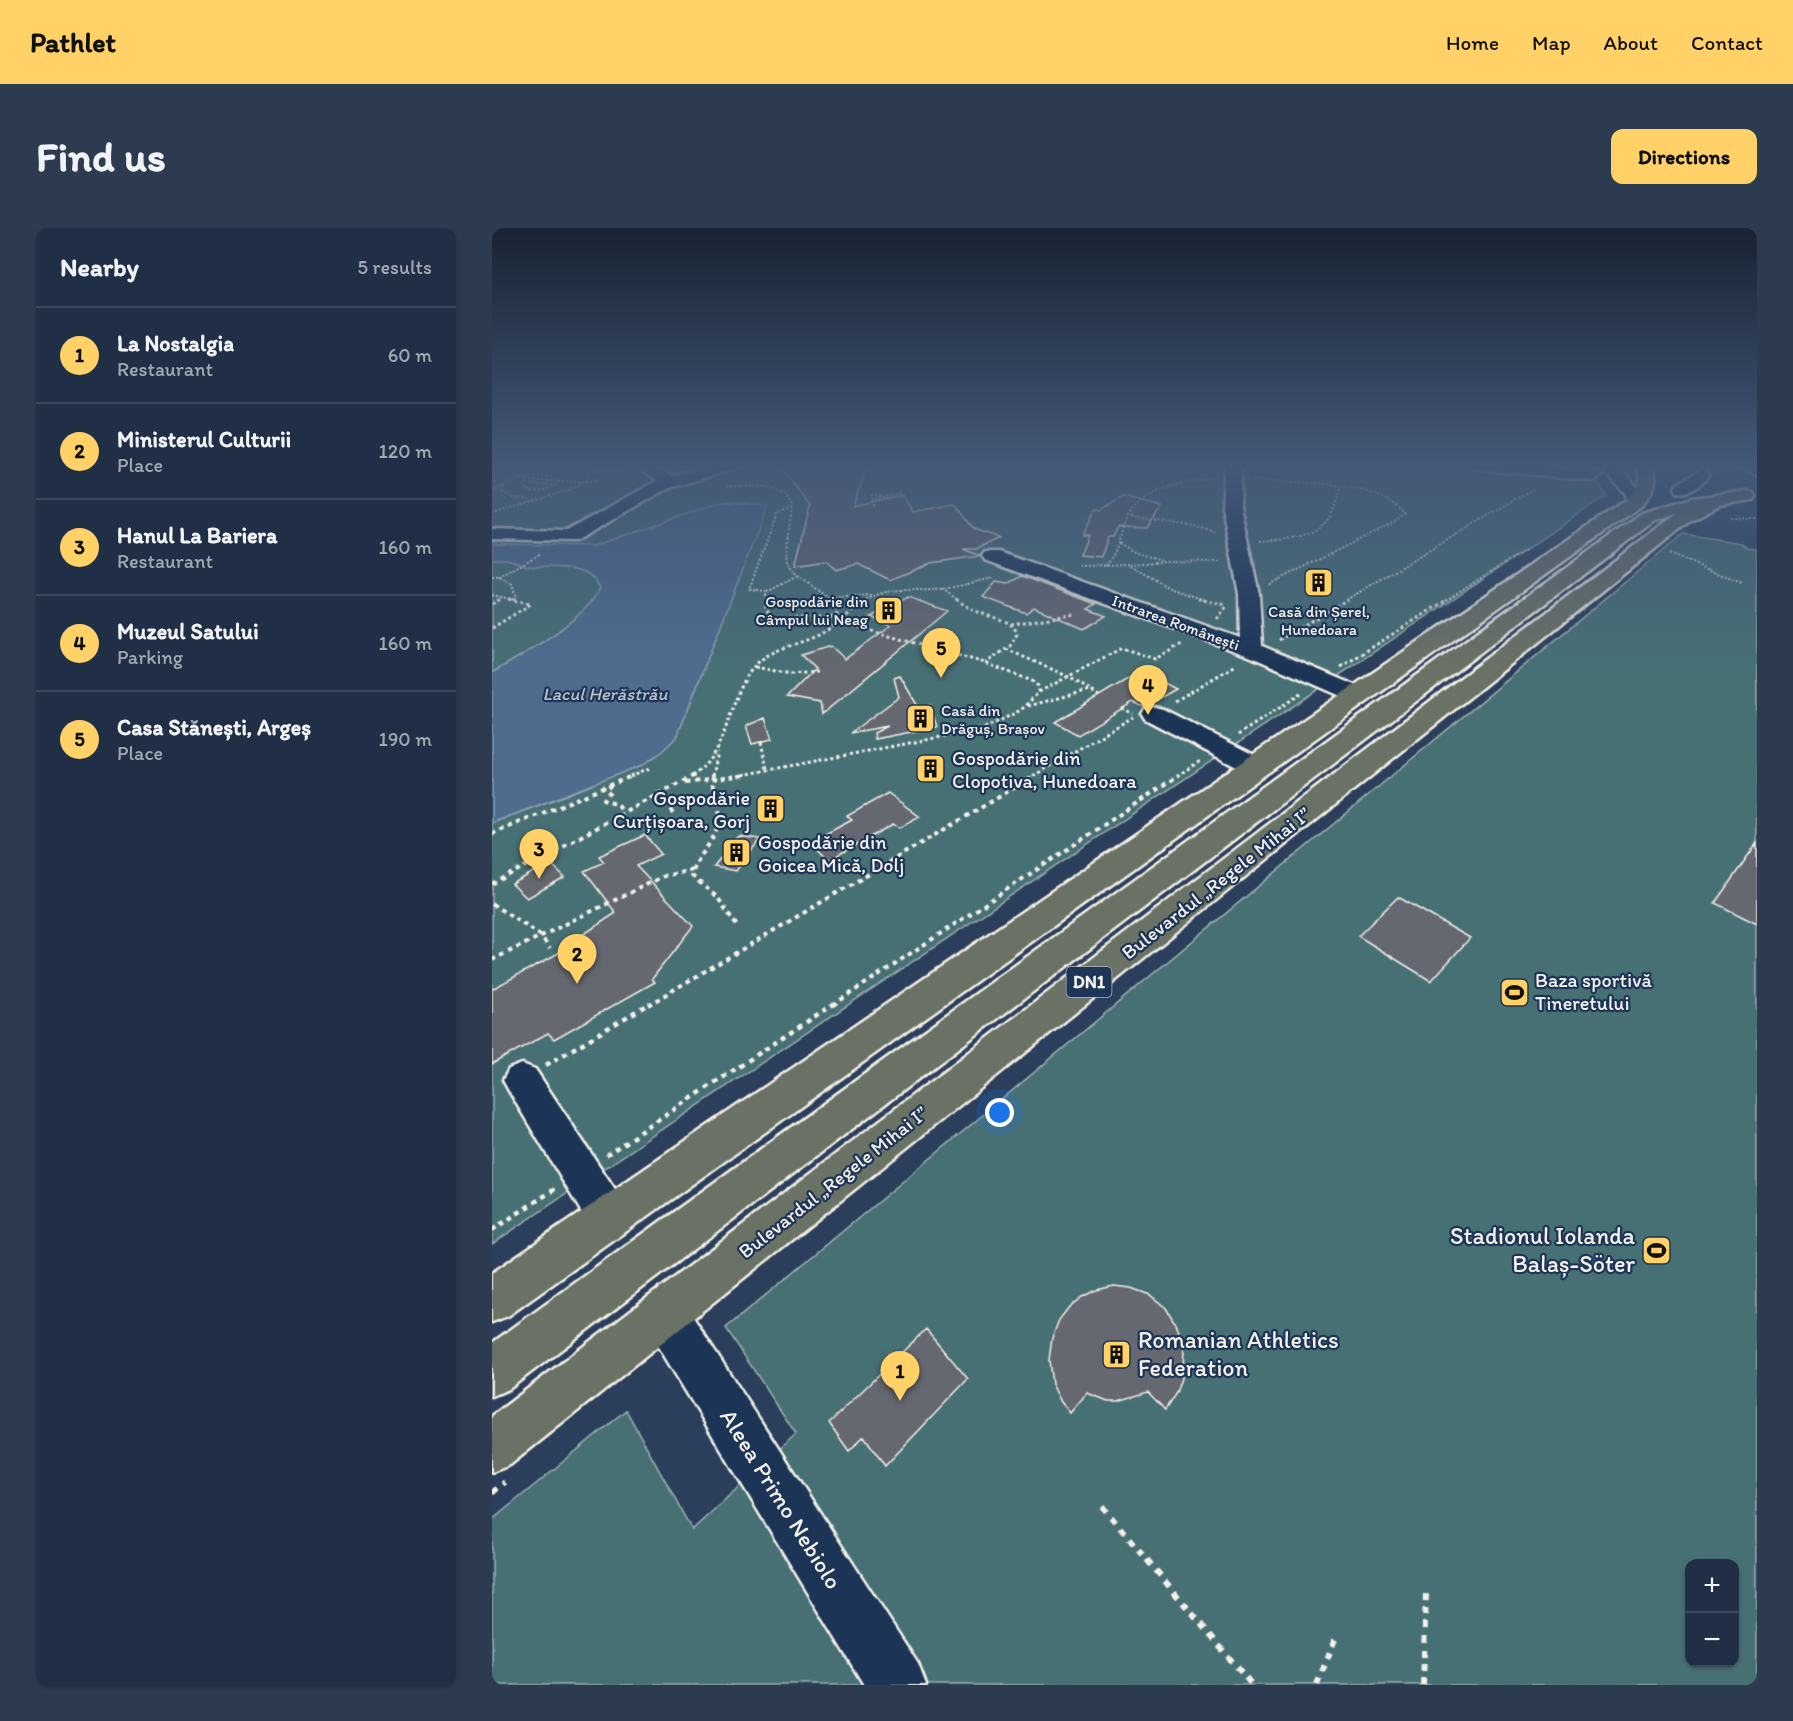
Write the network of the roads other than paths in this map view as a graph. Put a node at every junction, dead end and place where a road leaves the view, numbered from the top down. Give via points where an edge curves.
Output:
1 (578, 532) edge
2 (1236, 532) edge
3 (1627, 532) edge
4 (1630, 532) edge
5 (1632, 532) edge
6 (492, 534) edge
7 (992, 556) dead end
8 (1255, 651) junction
9 (1358, 695) junction
10 (1154, 714) road end
11 (1255, 766) junction
12 (522, 1080) road end
13 (609, 1218) junction
14 (492, 1300) edge
15 (664, 1313) junction
16 (492, 1372) edge
17 (492, 1447) edge
18 (897, 1685) edge

1 - 6 street via 569,537
2 - 8 street via 1249,594
3 - 9 main road, Bulevardul „Regele Mihai I” / DN1
4 - 16 main road, Bulevardul „Regele Mihai I” / DN1
5 - 15 main road, Bulevardul „Regele Mihai I” / DN1
7 - 8 street, Intrarea Românești
8 - 9 street, Intrarea Românești
9 - 11 main road, Bulevardul „Regele Mihai I” / DN1
10 - 11 street
11 - 13 main road, Bulevardul „Regele Mihai I” / DN1
12 - 13 street
13 - 14 main road, Bulevardul „Regele Mihai I” / DN1
15 - 17 main road, Bulevardul „Regele Mihai I” / DN1
15 - 18 street, Aleea Primo Nebiolo

